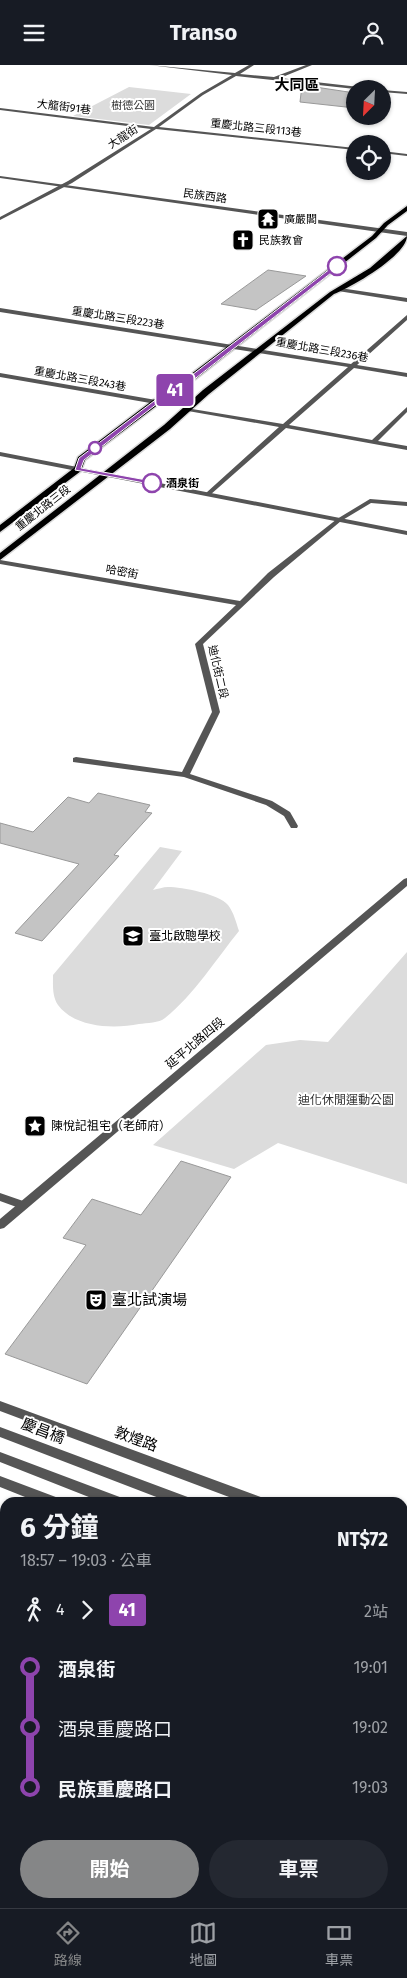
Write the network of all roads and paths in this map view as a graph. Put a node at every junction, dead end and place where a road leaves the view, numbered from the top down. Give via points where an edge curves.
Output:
1 (152, 65) edge
2 (252, 65) edge
3 (310, 65) edge
4 (236, 74) junction
5 (274, 79) junction
6 (346, 87) edge
7 (391, 92) edge
8 (407, 93) edge
9 (0, 109) edge
10 (155, 128) junction
11 (346, 148) edge
12 (391, 153) edge
13 (407, 155) edge
14 (0, 177) edge
15 (63, 186) junction
16 (407, 208) edge
17 (0, 219) edge
18 (381, 231) junction
19 (407, 236) edge
20 (340, 290) junction
21 (407, 300) edge
22 (0, 310) edge
23 (407, 317) edge
24 (234, 346) junction
25 (260, 350) junction
26 (353, 366) junction
27 (0, 375) edge
28 (407, 375) edge
29 (156, 402) junction
30 (188, 409) junction
31 (407, 409) edge
32 (284, 426) junction
33 (373, 442) junction
34 (407, 448) edge
35 (0, 454) edge
36 (78, 469) junction
37 (106, 474) junction
38 (208, 494) junction
39 (407, 504) edge
40 (339, 520) junction
41 (0, 529) edge
42 (407, 533) edge
43 (0, 557) edge
44 (0, 562) edge
45 (240, 603) junction
46 (76, 760) dead end
47 (185, 775) junction
48 (294, 826) dead end
49 (407, 881) edge
50 (0, 1197) edge
51 (22, 1205) junction
52 (0, 1225) edge
53 (0, 1406) edge
54 (0, 1432) edge
55 (0, 1457) edge
56 (0, 1481) edge
57 (41, 1497) edge
58 (105, 1497) edge
59 (172, 1497) edge
60 (245, 1497) edge

1 - 4 street
2 - 4 street, 大龍街
3 - 5 street
4 - 5 street
4 - 10 street, 大龍街
5 - 6 street
7 - 8 street
9 - 10 street, 大龍街91巷
10 - 11 street, 重慶北路三段113巷
10 - 15 street, 大龍街
12 - 13 street
14 - 15 street, 民族西路
15 - 17 street, 大龍街
15 - 18 street, 民族西路
16 - 18 main road, 重慶北路三段
18 - 19 street, 民族西路
18 - 24 main road, 重慶北路三段
19 - 20 main road, 重慶北路三段 via 367,273
20 - 21 street
20 - 25 main road, 重慶北路三段
22 - 24 street, 重慶北路三段223巷
23 - 26 street
24 - 25 street, 重慶北路三段236巷
24 - 29 main road, 重慶北路三段
25 - 26 street, 重慶北路三段236巷
25 - 30 main road, 重慶北路三段
26 - 28 street, 重慶北路三段236巷
26 - 32 street
27 - 29 street, 重慶北路三段243巷
29 - 36 main road, 重慶北路三段 via 81,459
30 - 32 street
30 - 37 main road, 重慶北路三段
31 - 33 street
32 - 33 street
32 - 38 street
33 - 34 street
35 - 36 street
36 - 37 street
36 - 41 main road, 重慶北路三段
37 - 38 street
37 - 43 main road, 重慶北路三段
38 - 40 street
39 - 40 street, 迪化街二段 via 370,501
40 - 42 street
40 - 45 street, 迪化街二段
44 - 45 street, 哈密街
45 - 47 street, 迪化街二段 via 198,644 216,712
46 - 47 street
47 - 48 street via 269,803 287,813
49 - 51 street, 延平北路四段
50 - 51 street
51 - 52 street, 延平北路四段
53 - 60 street, 敦煌路
54 - 59 street, 慶昌橋
55 - 58 street
56 - 57 street

